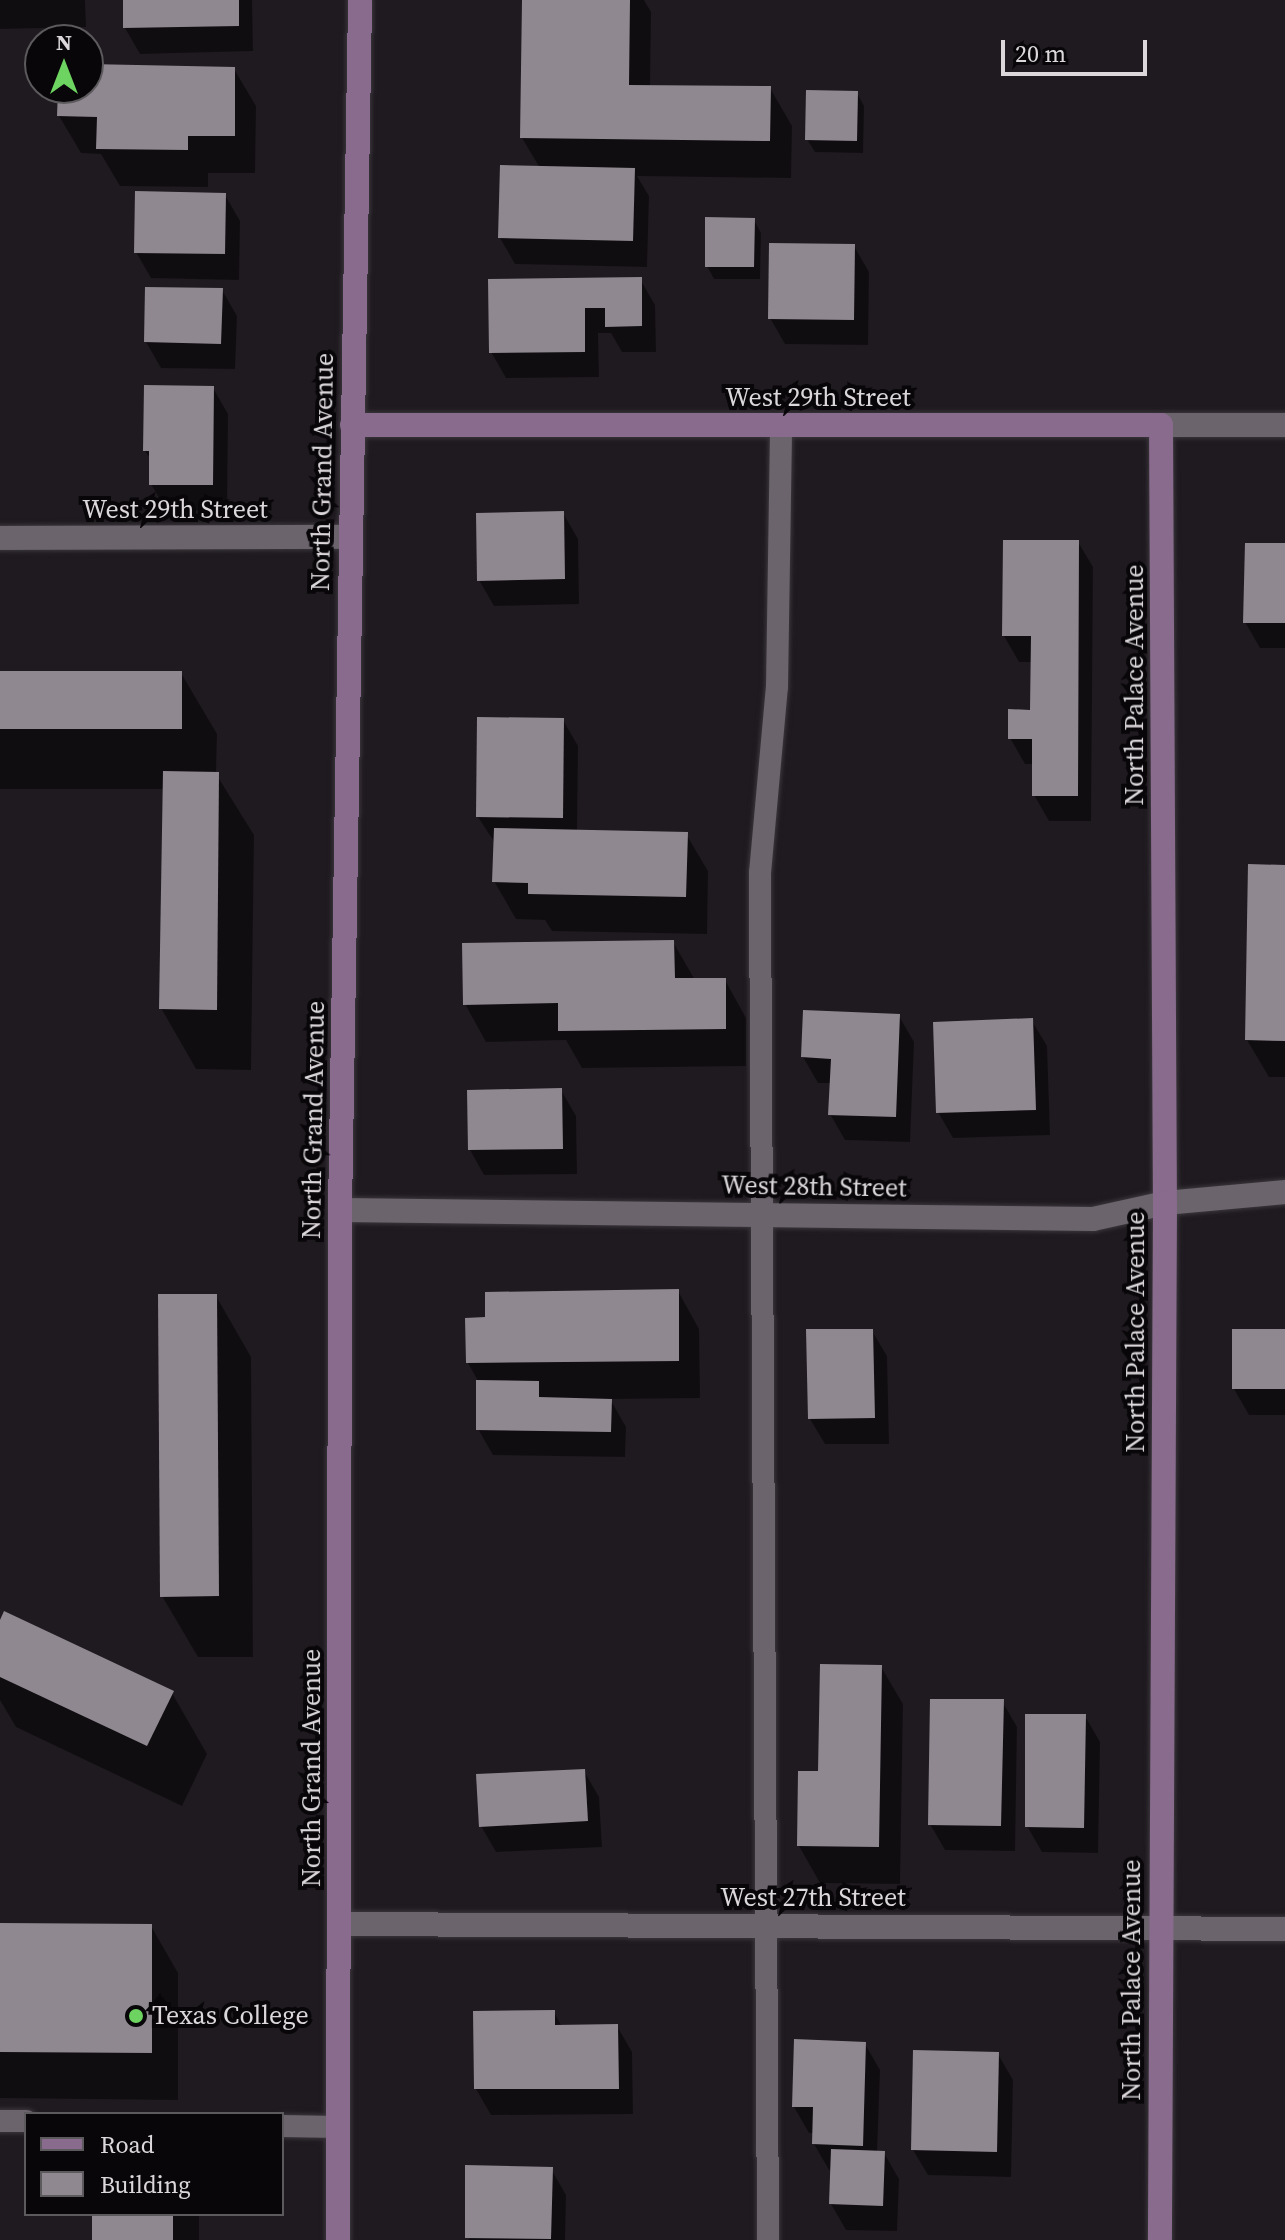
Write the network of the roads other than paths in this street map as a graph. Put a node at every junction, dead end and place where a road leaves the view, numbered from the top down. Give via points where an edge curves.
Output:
1 (360, 0) edge
2 (352, 425) junction
3 (1161, 425) junction
4 (1285, 425) edge
5 (781, 426) junction
6 (350, 537) junction
7 (0, 538) edge
8 (1285, 1192) edge
9 (1165, 1203) junction
10 (340, 1210) junction
11 (760, 1215) junction
12 (340, 1924) junction
13 (768, 1926) junction
14 (1160, 1928) junction
15 (1285, 1929) edge
16 (0, 2121) edge
17 (24, 2121) edge
18 (284, 2126) edge
19 (338, 2127) junction
20 (338, 2240) edge
21 (768, 2240) edge
22 (1160, 2240) edge

1 - 2 street, North Grand Avenue
2 - 5 street, West 29th Street
2 - 6 street, North Grand Avenue
3 - 4 street, West 29th Street
3 - 5 street, West 29th Street
3 - 9 street, North Palace Avenue
5 - 11 lane via 777,687 760,873
6 - 7 street, West 29th Street
6 - 10 street, North Grand Avenue
8 - 9 street, West 28th Street
9 - 11 street, West 28th Street via 1093,1219
9 - 14 street, North Palace Avenue
10 - 11 street, West 28th Street
10 - 12 street, North Grand Avenue
11 - 13 lane
12 - 13 street, West 27th Street
12 - 19 street, North Grand Avenue
13 - 14 street, West 27th Street
13 - 21 lane
14 - 15 street, West 27th Street
14 - 22 street, North Palace Avenue
16 - 17 lane
18 - 19 lane
19 - 20 street, North Grand Avenue

